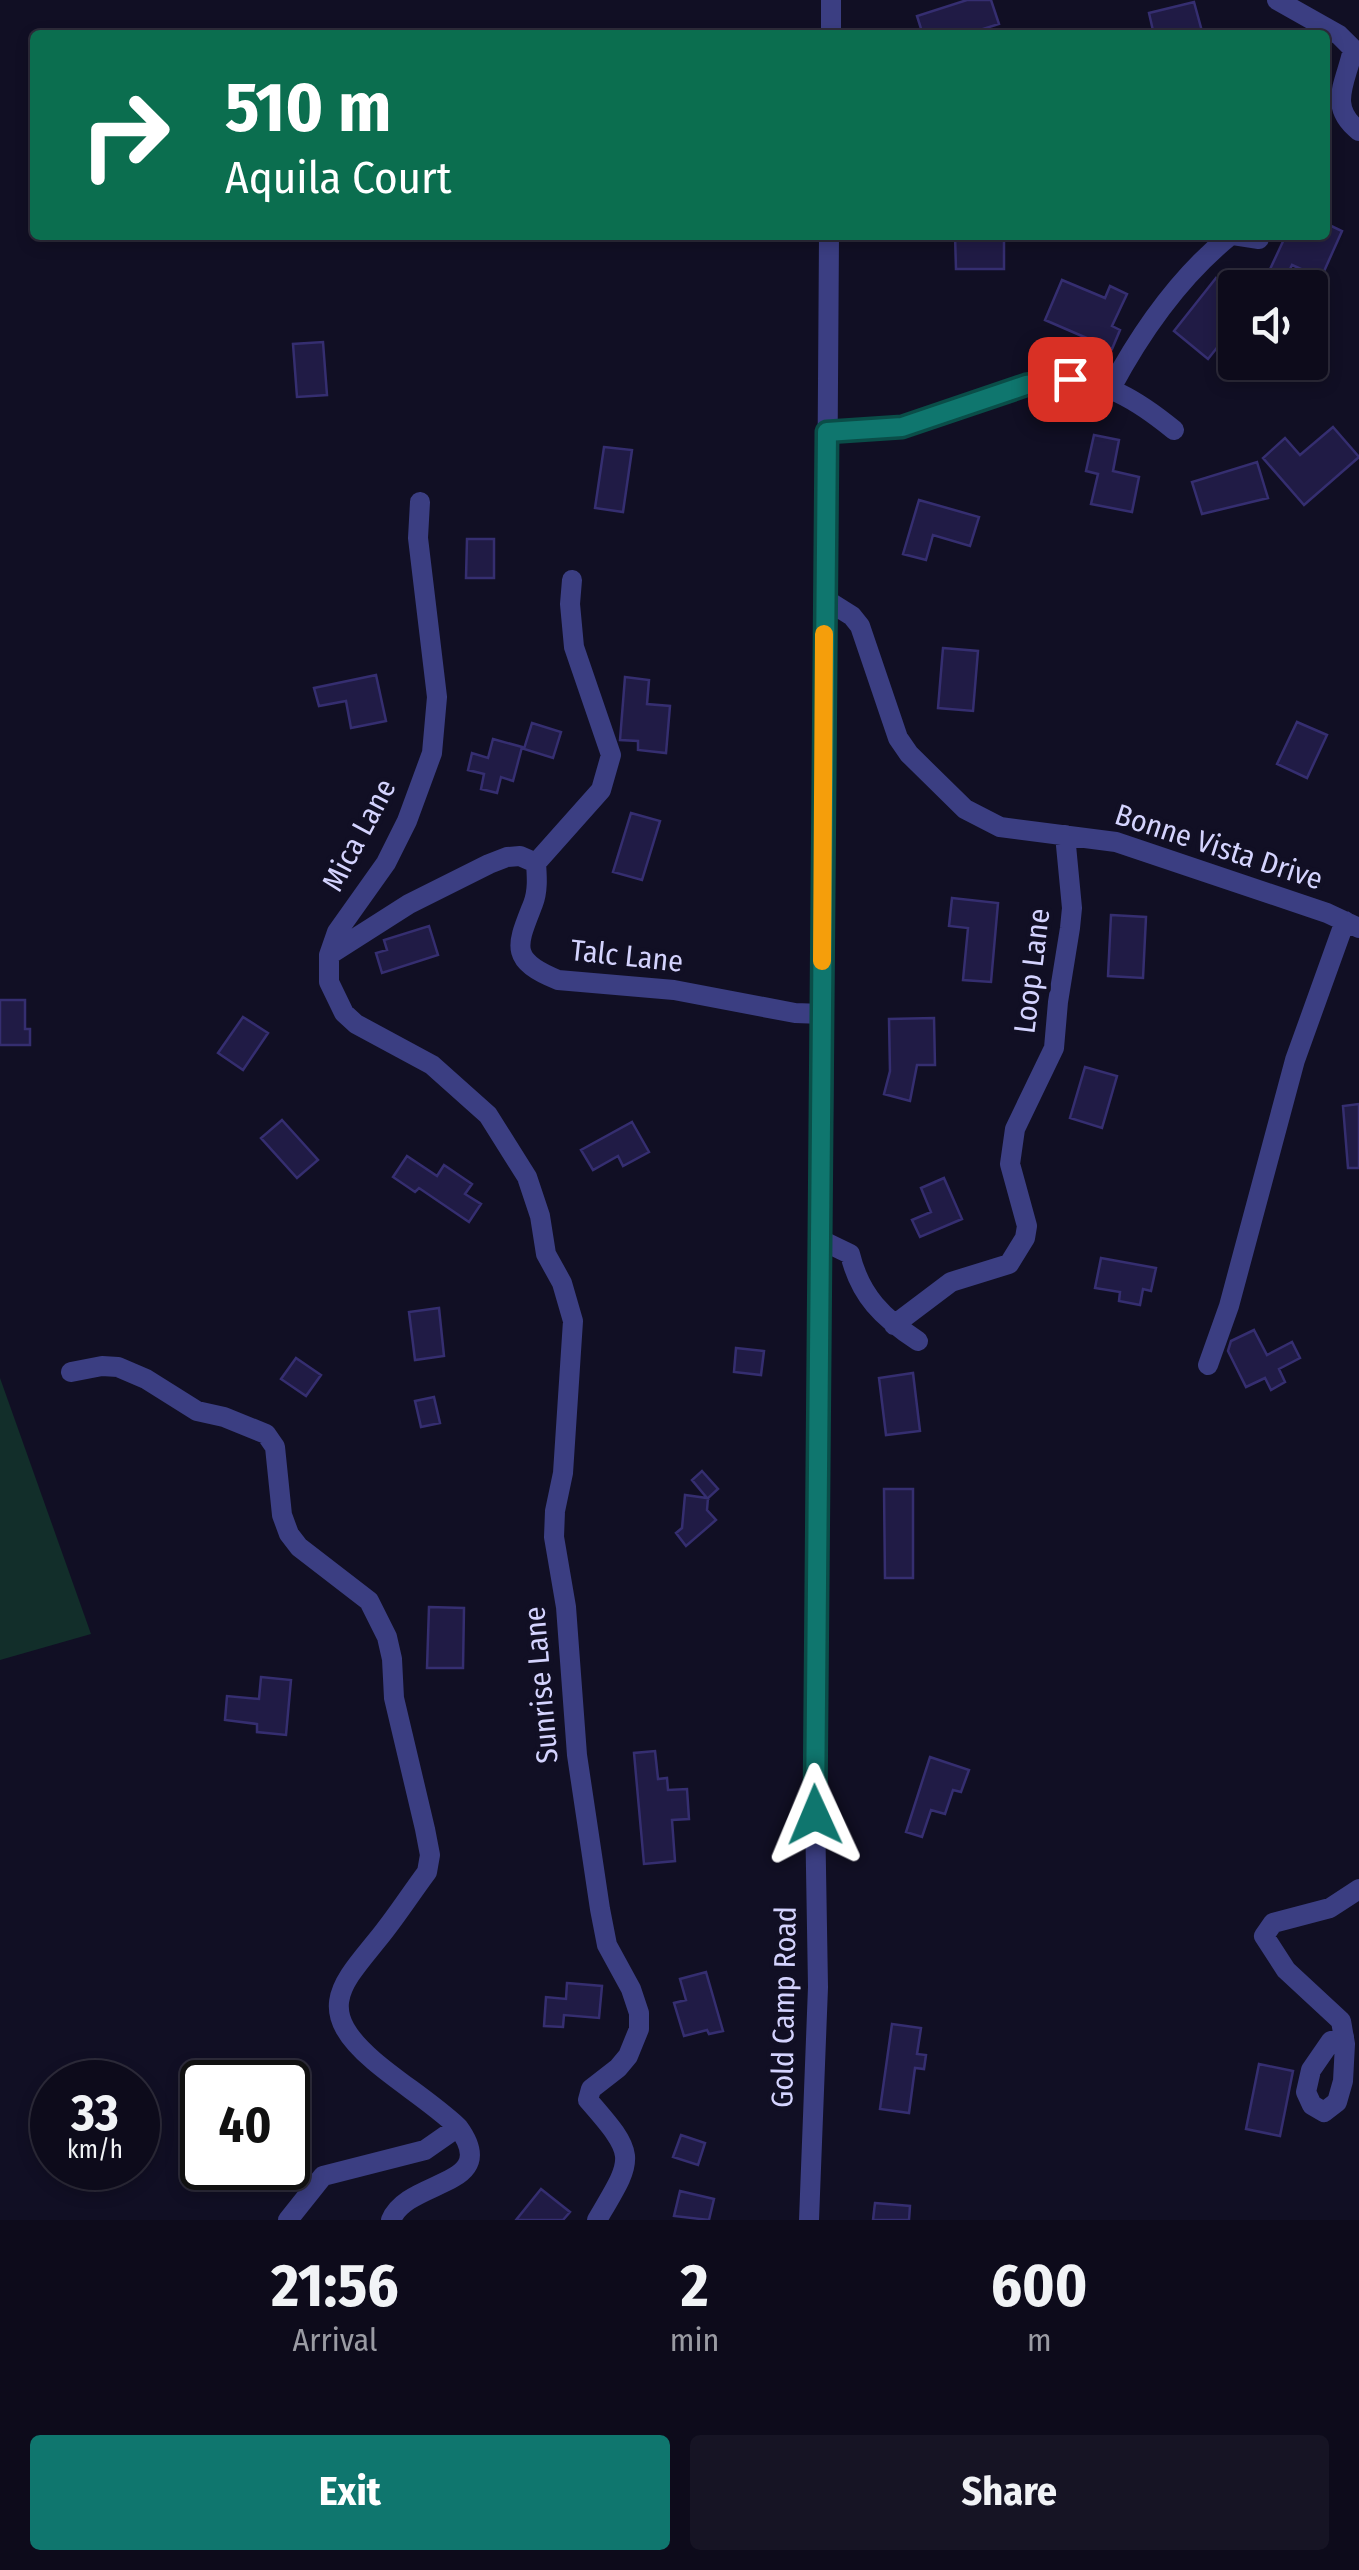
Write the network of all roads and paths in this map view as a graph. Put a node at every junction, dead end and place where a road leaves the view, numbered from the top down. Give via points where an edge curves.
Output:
1 (831, 0) edge
2 (1277, 0) edge
3 (831, 30) edge
4 (1359, 131) edge
5 (829, 240) edge
6 (1225, 240) edge
7 (1111, 388) junction
8 (1174, 430) dead end
9 (827, 432) junction
10 (420, 502) dead end
11 (572, 580) dead end
12 (824, 599) junction
13 (1065, 835) junction
14 (536, 863) junction
15 (1352, 924) edge
16 (329, 955) junction
17 (823, 1014) junction
18 (818, 1240) junction
19 (894, 1326) junction
20 (918, 1341) dead end
21 (1208, 1365) dead end
22 (71, 1372) dead end
23 (1359, 1889) edge
24 (1344, 2037) dead end
25 (458, 2127) junction
26 (288, 2220) edge
27 (391, 2220) edge
28 (598, 2220) edge
29 (809, 2220) edge

1 - 3 street
2 - 4 street via 1354,50 1340,108
5 - 9 street, Gold Camp Road
6 - 7 street via 1148,325
7 - 8 street
7 - 9 street via 1070,379 1039,382 902,427
9 - 12 street, Gold Camp Road
10 - 16 street, Mica Lane via 418,538 437,698 432,753 400,835
11 - 14 street via 574,647 612,755 601,790
12 - 13 street, Bonne Vista Drive via 860,626 898,738 940,786 1000,828
12 - 17 street, Gold Camp Road
13 - 15 street, Bonne Vista Drive via 1116,842
13 - 19 street, Loop Lane via 1072,908 1054,1048 1011,1148 1026,1238 1010,1264 952,1282
14 - 16 street via 520,856 489,864
14 - 17 street, Talc Lane via 534,902 519,948 542,974
15 - 21 street via 1295,1060
16 - 28 street, Sunrise Lane via 329,982 344,1013 432,1065 488,1115 527,1176 546,1254 573,1321 554,1537 600,1909 607,1945 640,2013 628,2056 590,2089 588,2100 627,2155 626,2170
17 - 18 street, Gold Camp Road
18 - 19 street via 850,1254 863,1292
18 - 29 street, Gold Camp Road via 818,1987
19 - 20 street
22 - 25 street via 118,1366 197,1411 266,1434 275,1447 289,1534 369,1601 392,1659 429,1863 348,1974 340,2018 360,2049
23 - 24 street via 1330,1908 1273,1923 1264,1936 1286,1970 1342,2021
25 - 26 street via 425,2150 322,2176
25 - 27 street via 470,2155 462,2173 401,2202

